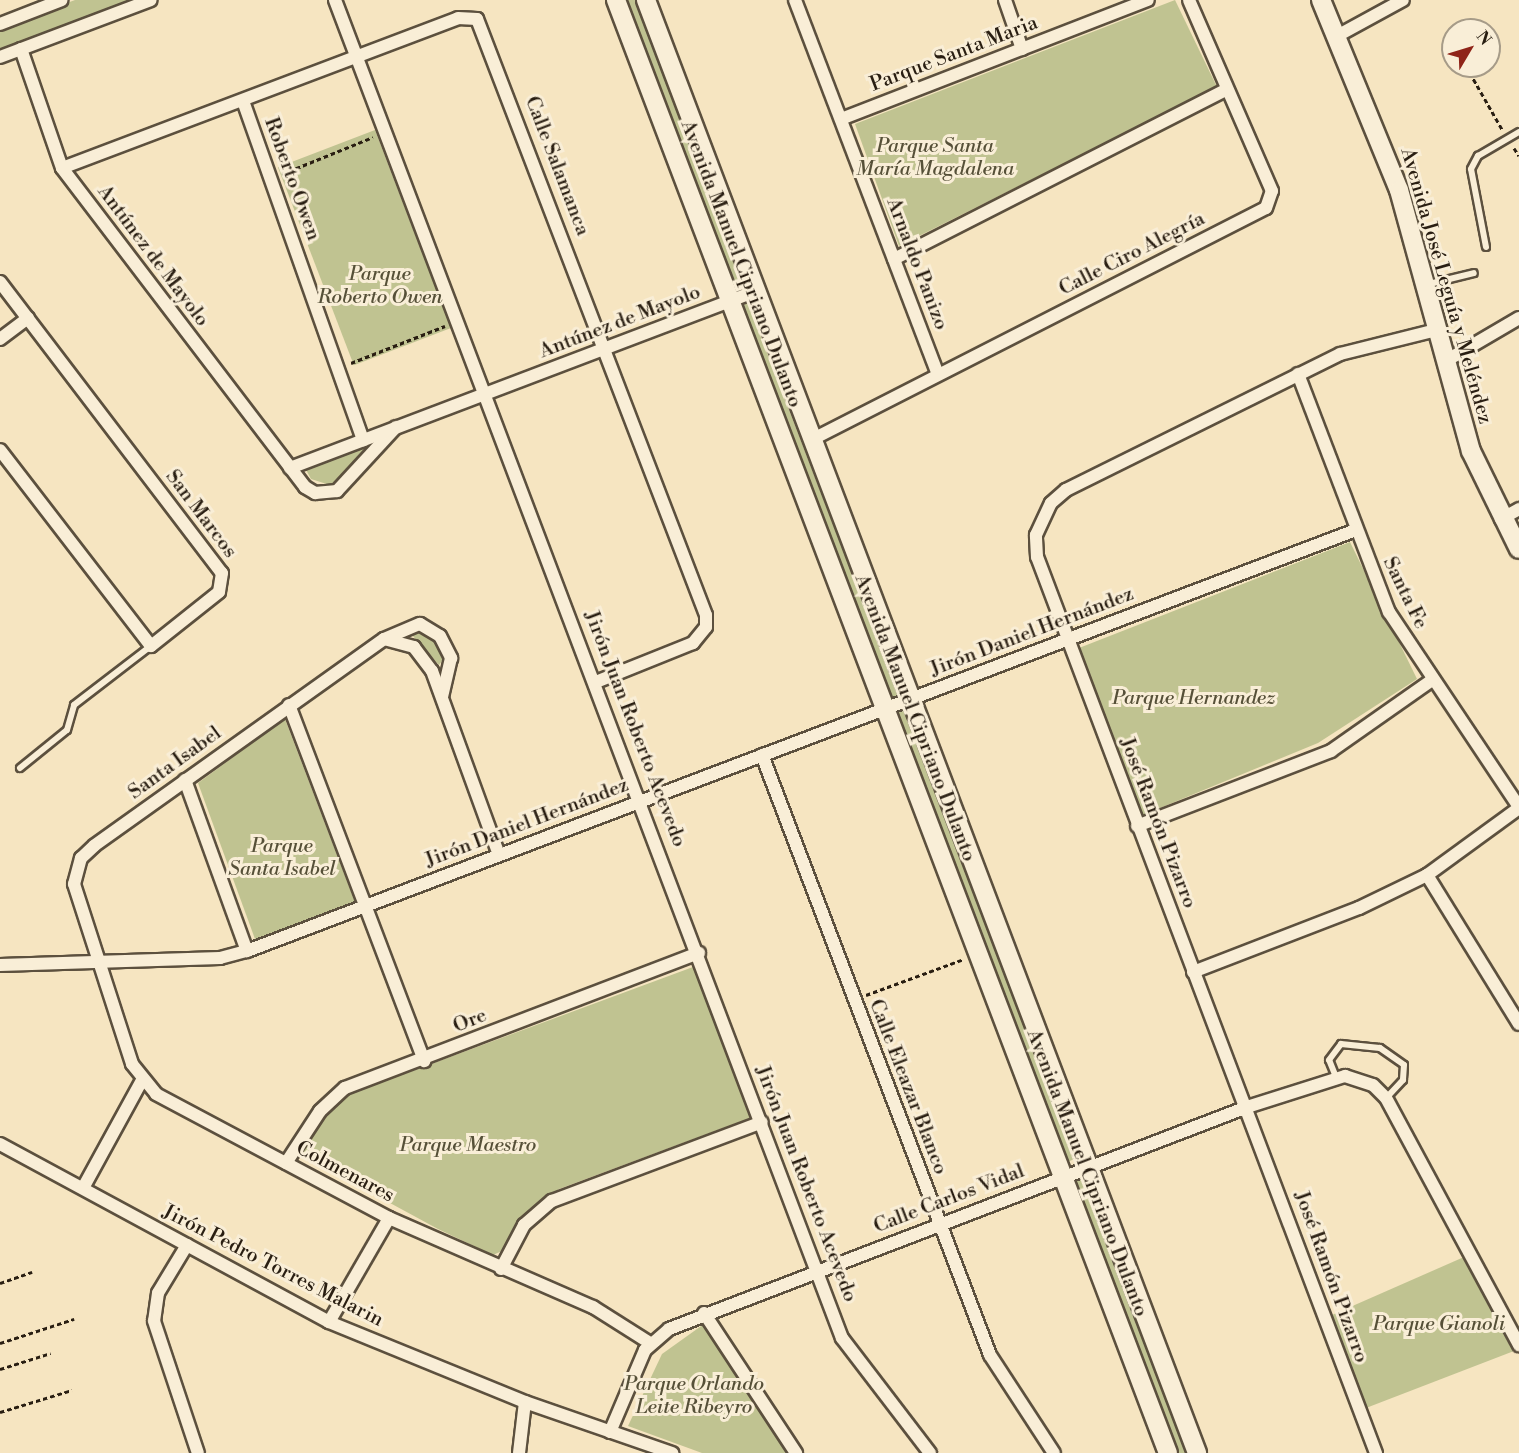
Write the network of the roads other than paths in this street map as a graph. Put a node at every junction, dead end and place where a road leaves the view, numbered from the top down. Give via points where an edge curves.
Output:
1 (62, 0) edge
2 (151, 0) edge
3 (335, 0) edge
4 (616, 0) edge
5 (646, 0) edge
6 (795, 0) edge
7 (1005, 0) edge
8 (1148, 0) edge
9 (1189, 0) edge
10 (1321, 0) edge
11 (1403, 0) edge
12 (0, 24) edge
13 (1337, 36) junction
14 (1023, 48) junction
15 (21, 49) junction
16 (356, 56) junction
17 (0, 57) edge
18 (1227, 89) junction
19 (243, 101) junction
20 (841, 119) junction
21 (1519, 132) edge
22 (62, 168) junction
23 (1486, 247) dead end
24 (894, 259) junction
25 (1474, 273) dead end
26 (0, 282) edge
27 (1425, 285) junction
28 (755, 291) junction
29 (730, 300) junction
30 (28, 318) junction
31 (1519, 318) edge
32 (1436, 330) junction
33 (0, 339) edge
34 (605, 350) junction
35 (1444, 362) junction
36 (938, 374) junction
37 (1298, 374) junction
38 (484, 395) junction
39 (396, 427) junction
40 (813, 439) junction
41 (363, 440) junction
42 (0, 450) edge
43 (290, 468) junction
44 (1519, 509) edge
45 (1501, 519) junction
46 (1356, 530) junction
47 (1519, 549) edge
48 (384, 639) junction
49 (1068, 640) junction
50 (152, 646) junction
51 (1432, 680) junction
52 (596, 682) junction
53 (442, 696) junction
54 (911, 698) junction
55 (289, 705) junction
56 (887, 707) junction
57 (762, 755) junction
58 (20, 768) dead end
59 (186, 780) junction
60 (641, 800) junction
61 (1519, 808) edge
62 (1137, 826) junction
63 (500, 855) junction
64 (1427, 875) junction
65 (366, 907) junction
66 (248, 951) junction
67 (699, 954) junction
68 (96, 963) junction
69 (0, 964) edge
70 (1193, 972) junction
71 (1519, 1024) edge
72 (424, 1061) junction
73 (1336, 1077) junction
74 (141, 1082) junction
75 (1386, 1098) junction
76 (1247, 1107) junction
77 (762, 1122) junction
78 (0, 1144) edge
79 (286, 1163) junction
80 (1089, 1167) junction
81 (1064, 1176) junction
82 (83, 1188) junction
83 (389, 1218) junction
84 (938, 1223) junction
85 (187, 1245) junction
86 (501, 1269) junction
87 (818, 1269) junction
88 (704, 1313) junction
89 (329, 1322) junction
90 (650, 1343) junction
91 (1519, 1345) edge
92 (525, 1402) junction
93 (610, 1432) junction
94 (198, 1453) edge
95 (519, 1453) edge
96 (672, 1453) edge
97 (796, 1453) edge
98 (930, 1453) edge
99 (1054, 1453) edge
100 (1168, 1453) edge
101 (1197, 1453) edge
102 (1376, 1453) edge

1 - 12 street
2 - 15 street
3 - 16 street, Jirón Juan Roberto Acevedo
4 - 29 main road, Avenida Manuel Cipriano Dulanto
5 - 28 main road, Avenida Manuel Cipriano Dulanto
6 - 20 street, Arnaldo Panizo
7 - 14 street
8 - 14 street, Parque Santa Maria
9 - 18 street, Calle Ciro Alegría
10 - 13 main road, Avenida José Leguía y Meléndez
11 - 13 street
13 - 27 main road, Avenida José Leguía y Meléndez via 1399,190
14 - 20 street, Parque Santa Maria
15 - 17 street
15 - 22 street, Antúnez de Mayolo
16 - 19 street, Calle Salamanca
16 - 34 street, Calle Salamanca via 458,18 470,16 482,24
16 - 38 street, Jirón Juan Roberto Acevedo
18 - 24 street
18 - 36 street, Calle Ciro Alegría via 1272,191 1266,208
19 - 22 street, Calle Salamanca
19 - 41 street, Roberto Owen
20 - 24 street, Arnaldo Panizo
21 - 23 lane via 1478,156 1470,169
22 - 43 street, Antúnez de Mayolo
24 - 36 street, Arnaldo Panizo
25 - 27 lane
26 - 30 street, San Marcos
27 - 32 main road, Avenida José Leguía y Meléndez
28 - 29 street, Antúnez de Mayolo
28 - 40 main road, Avenida Manuel Cipriano Dulanto
29 - 34 street, Antúnez de Mayolo
29 - 56 main road, Avenida Manuel Cipriano Dulanto
30 - 33 street
30 - 50 street, San Marcos via 222,573 219,591
31 - 35 street
32 - 35 main road, Avenida José Leguía y Meléndez
32 - 37 street, José Ramón Pizarro via 1368,344
34 - 38 street, Antúnez de Mayolo
34 - 52 street, Calle Salamanca via 706,615 706,627 693,643
35 - 45 main road, Avenida José Leguía y Meléndez via 1471,451
36 - 40 street, Calle Ciro Alegría
37 - 46 street, Santa Fe
37 - 49 street, José Ramón Pizarro via 1066,490 1051,503 1036,535 1037,557
38 - 39 street, Antúnez de Mayolo
38 - 52 street, Jirón Juan Roberto Acevedo
39 - 41 street, Antúnez de Mayolo
39 - 43 street, Antúnez de Mayolo via 337,491 315,493
40 - 54 main road, Avenida Manuel Cipriano Dulanto
41 - 43 street, Antúnez de Mayolo
42 - 50 street
44 - 45 street
45 - 47 main road, Avenida José Leguía y Meléndez
46 - 49 street, Jirón Daniel Hernández
46 - 51 street, Santa Fe via 1389,612
48 - 53 street via 414,647
48 - 53 street, Santa Isabel via 420,624 440,636 451,658
48 - 55 street, Santa Isabel
49 - 54 street, Jirón Daniel Hernández
49 - 62 street, José Ramón Pizarro
50 - 58 lane via 74,705 67,730
51 - 61 street, Santa Fe
51 - 62 street via 1332,751
52 - 60 street, Jirón Juan Roberto Acevedo
53 - 63 street
54 - 56 street, Jirón Daniel Hernández
54 - 80 main road, Avenida Manuel Cipriano Dulanto
55 - 59 street, Santa Isabel
55 - 65 street
56 - 57 street, Jirón Daniel Hernández
56 - 81 main road, Avenida Manuel Cipriano Dulanto
57 - 60 street, Jirón Daniel Hernández
57 - 84 street, Calle Eleazar Blanco
59 - 66 street
59 - 68 street, Santa Isabel via 81,858 75,893
60 - 63 street, Jirón Daniel Hernández
60 - 67 street, Jirón Juan Roberto Acevedo
61 - 64 street
62 - 70 street, José Ramón Pizarro
63 - 65 street, Jirón Daniel Hernández
64 - 70 street via 1359,908
64 - 71 street
65 - 66 street, Jirón Daniel Hernández
65 - 72 street
66 - 68 street, Jirón Daniel Hernández via 220,958
67 - 72 street, Ore
67 - 77 street, Jirón Juan Roberto Acevedo
68 - 69 street, Jirón Daniel Hernández
68 - 74 street
70 - 76 street, José Ramón Pizarro
72 - 79 street, Ore via 332,1098
73 - 75 street, Calle Carlos Vidal via 1359,1079
73 - 75 lane via 1329,1060 1341,1044 1380,1048 1404,1065 1403,1080
73 - 76 street, Calle Carlos Vidal
74 - 79 street, Colmenares
74 - 82 street
75 - 91 street
76 - 80 street, Calle Carlos Vidal
76 - 102 street, José Ramón Pizarro
77 - 86 street via 552,1201 524,1226
77 - 87 street, Jirón Juan Roberto Acevedo
78 - 82 street, Jirón Pedro Torres Malarin
79 - 83 street, Colmenares
80 - 81 street, Calle Carlos Vidal
80 - 101 main road, Avenida Manuel Cipriano Dulanto
81 - 84 street, Calle Carlos Vidal
81 - 100 main road, Avenida Manuel Cipriano Dulanto
82 - 85 street, Jirón Pedro Torres Malarin
83 - 86 street, Colmenares
83 - 89 street
84 - 87 street, Calle Carlos Vidal
84 - 99 street, Calle Eleazar Blanco via 1002,1380
85 - 89 street, Jirón Pedro Torres Malarin
85 - 94 street via 158,1293 154,1321
86 - 90 street, Colmenares via 593,1307
87 - 88 street, Calle Carlos Vidal
87 - 98 street, Jirón Juan Roberto Acevedo via 853,1356
88 - 90 street, Calle Carlos Vidal
88 - 97 street
89 - 92 street, Jirón Pedro Torres Malarin
90 - 93 street
92 - 93 street, Jirón Pedro Torres Malarin
92 - 95 street
93 - 96 street, Jirón Pedro Torres Malarin

